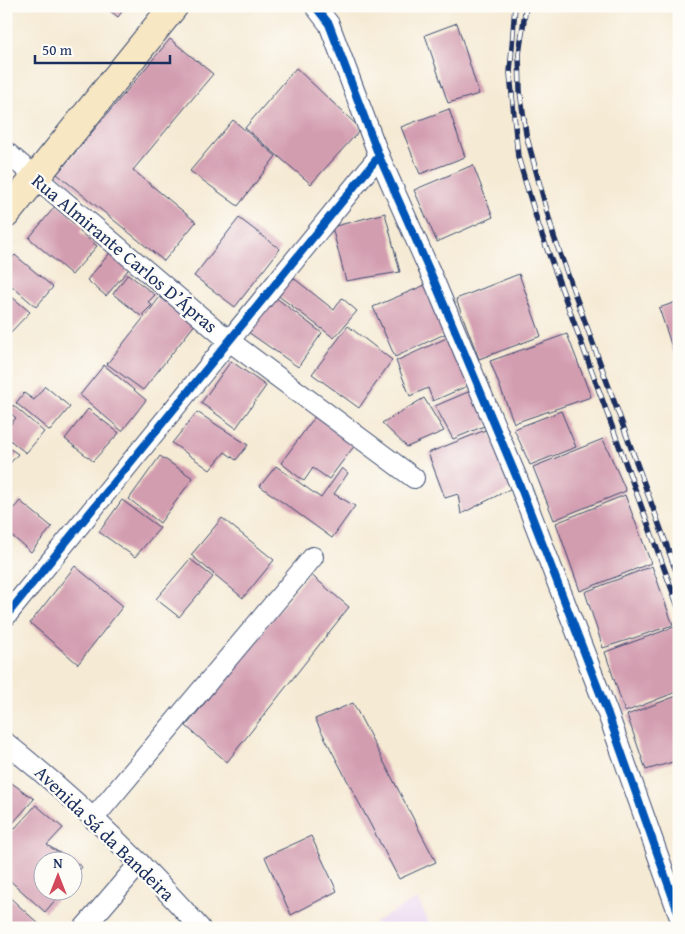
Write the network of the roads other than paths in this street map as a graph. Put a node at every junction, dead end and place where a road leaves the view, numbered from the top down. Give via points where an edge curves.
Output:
1 (174, 6) edge
2 (315, 6) edge
3 (6, 152) edge
4 (379, 156) junction
5 (35, 177) junction
6 (6, 214) edge
7 (228, 340) junction
8 (414, 478) dead end
9 (313, 557) dead end
10 (6, 616) edge
11 (6, 743) edge
12 (93, 819) junction
13 (140, 863) junction
14 (679, 915) edge
15 (84, 928) edge
16 (200, 928) edge

1 - 5 street
2 - 4 street via 329,24
3 - 5 street, Rua Almirante Carlos D’Ápras
4 - 7 street
4 - 14 street via 519,483 608,714
5 - 6 street
5 - 7 street, Rua Almirante Carlos D’Ápras
7 - 8 street, Rua Almirante Carlos D’Ápras
7 - 10 street
9 - 12 street
11 - 12 street, Avenida Sá da Bandeira
12 - 13 street, Avenida Sá da Bandeira
13 - 15 street
13 - 16 street, Avenida Sá da Bandeira

